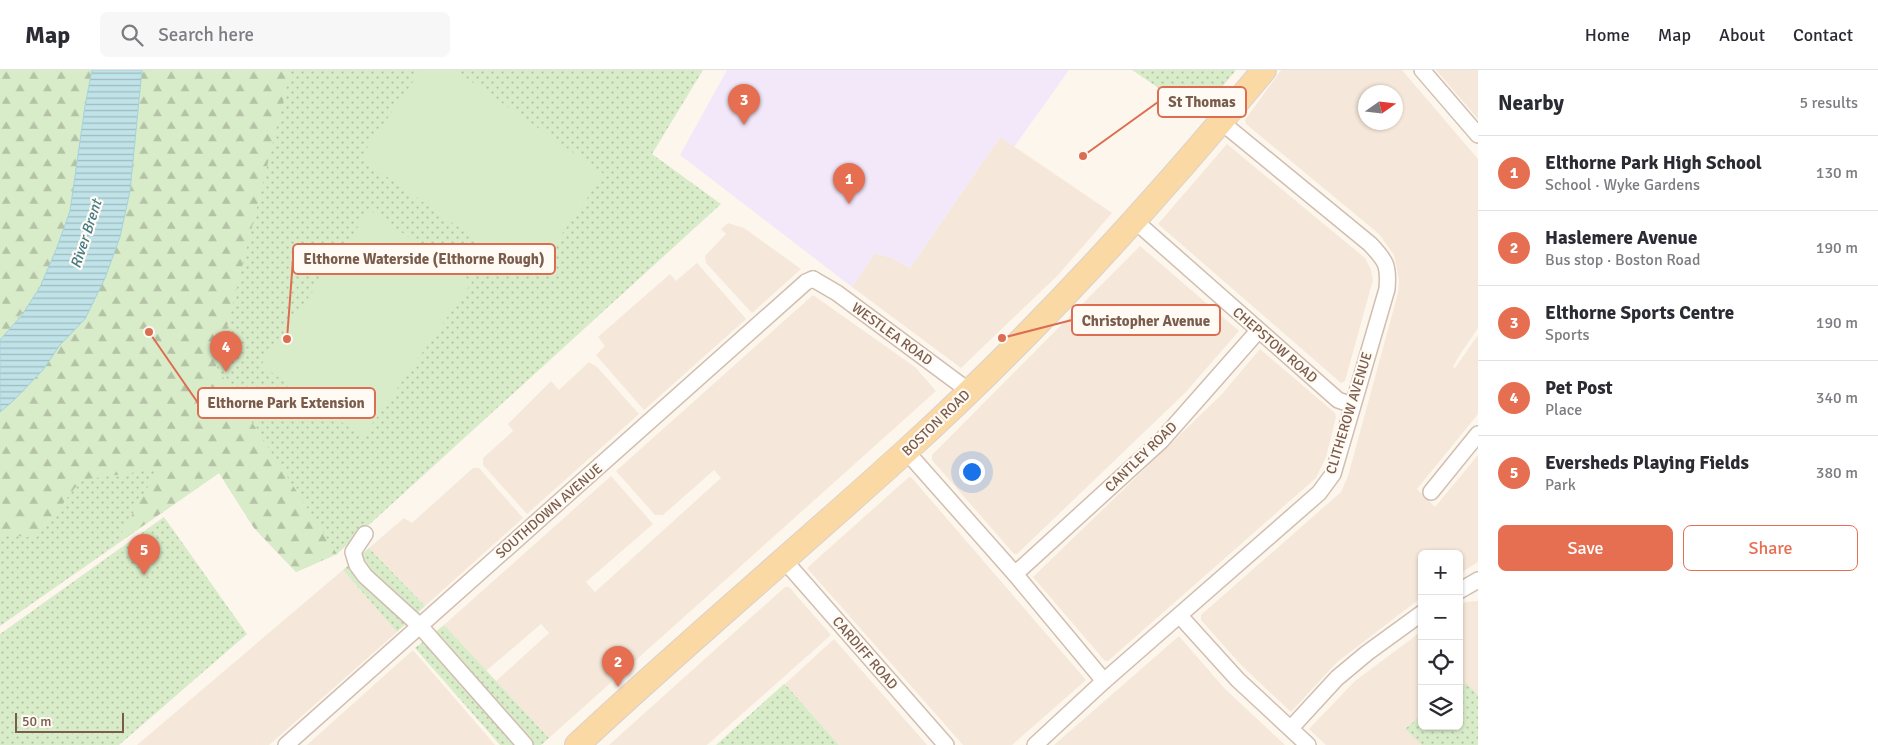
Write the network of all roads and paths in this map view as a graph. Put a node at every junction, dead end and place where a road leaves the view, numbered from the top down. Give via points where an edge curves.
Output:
1 (1264, 70) edge
2 (1422, 70) edge
3 (1220, 121) junction
4 (1478, 135) edge
5 (1134, 220) junction
6 (812, 275) joint
7 (1258, 330) junction
8 (970, 391) junction
9 (1352, 405) junction
10 (1478, 434) edge
11 (906, 451) junction
12 (1431, 492) dead end
13 (365, 534) dead end
14 (784, 560) junction
15 (1015, 574) junction
16 (1478, 580) edge
17 (1463, 589) edge
18 (1180, 616) junction
19 (1418, 616) edge
20 (420, 626) junction
21 (1104, 681) junction
22 (1291, 728) junction
23 (286, 745) edge
24 (525, 745) edge
25 (577, 745) edge
26 (946, 745) edge
27 (1035, 745) edge
28 (1308, 745) edge

1 - 3 main road, BOSTON ROAD
2 - 4 street
3 - 5 main road, BOSTON ROAD
3 - 9 street, CLITHEROW AVENUE via 1384,259 1388,274 1387,290
5 - 7 street, CHEPSTOW ROAD
5 - 8 main road, BOSTON ROAD via 1041,321
6 - 8 street, WESTLEA ROAD
6 - 20 street, SOUTHDOWN AVENUE
7 - 9 street, CHEPSTOW ROAD via 1338,400
7 - 15 street, CANTLEY ROAD via 1160,441
8 - 11 main road, BOSTON ROAD
9 - 18 street, CLITHEROW AVENUE via 1333,474 1319,493
10 - 12 street
11 - 14 main road, BOSTON ROAD
11 - 15 street
13 - 20 street via 353,552 357,565
14 - 25 main road, BOSTON ROAD
14 - 26 street, CARDIFF ROAD
15 - 21 street
16 - 17 street
18 - 21 street, CLITHEROW AVENUE
18 - 22 street via 1238,680
19 - 22 street via 1337,678
20 - 23 street, SOUTHDOWN AVENUE
20 - 24 street
21 - 27 street, CLITHEROW AVENUE
22 - 28 street

